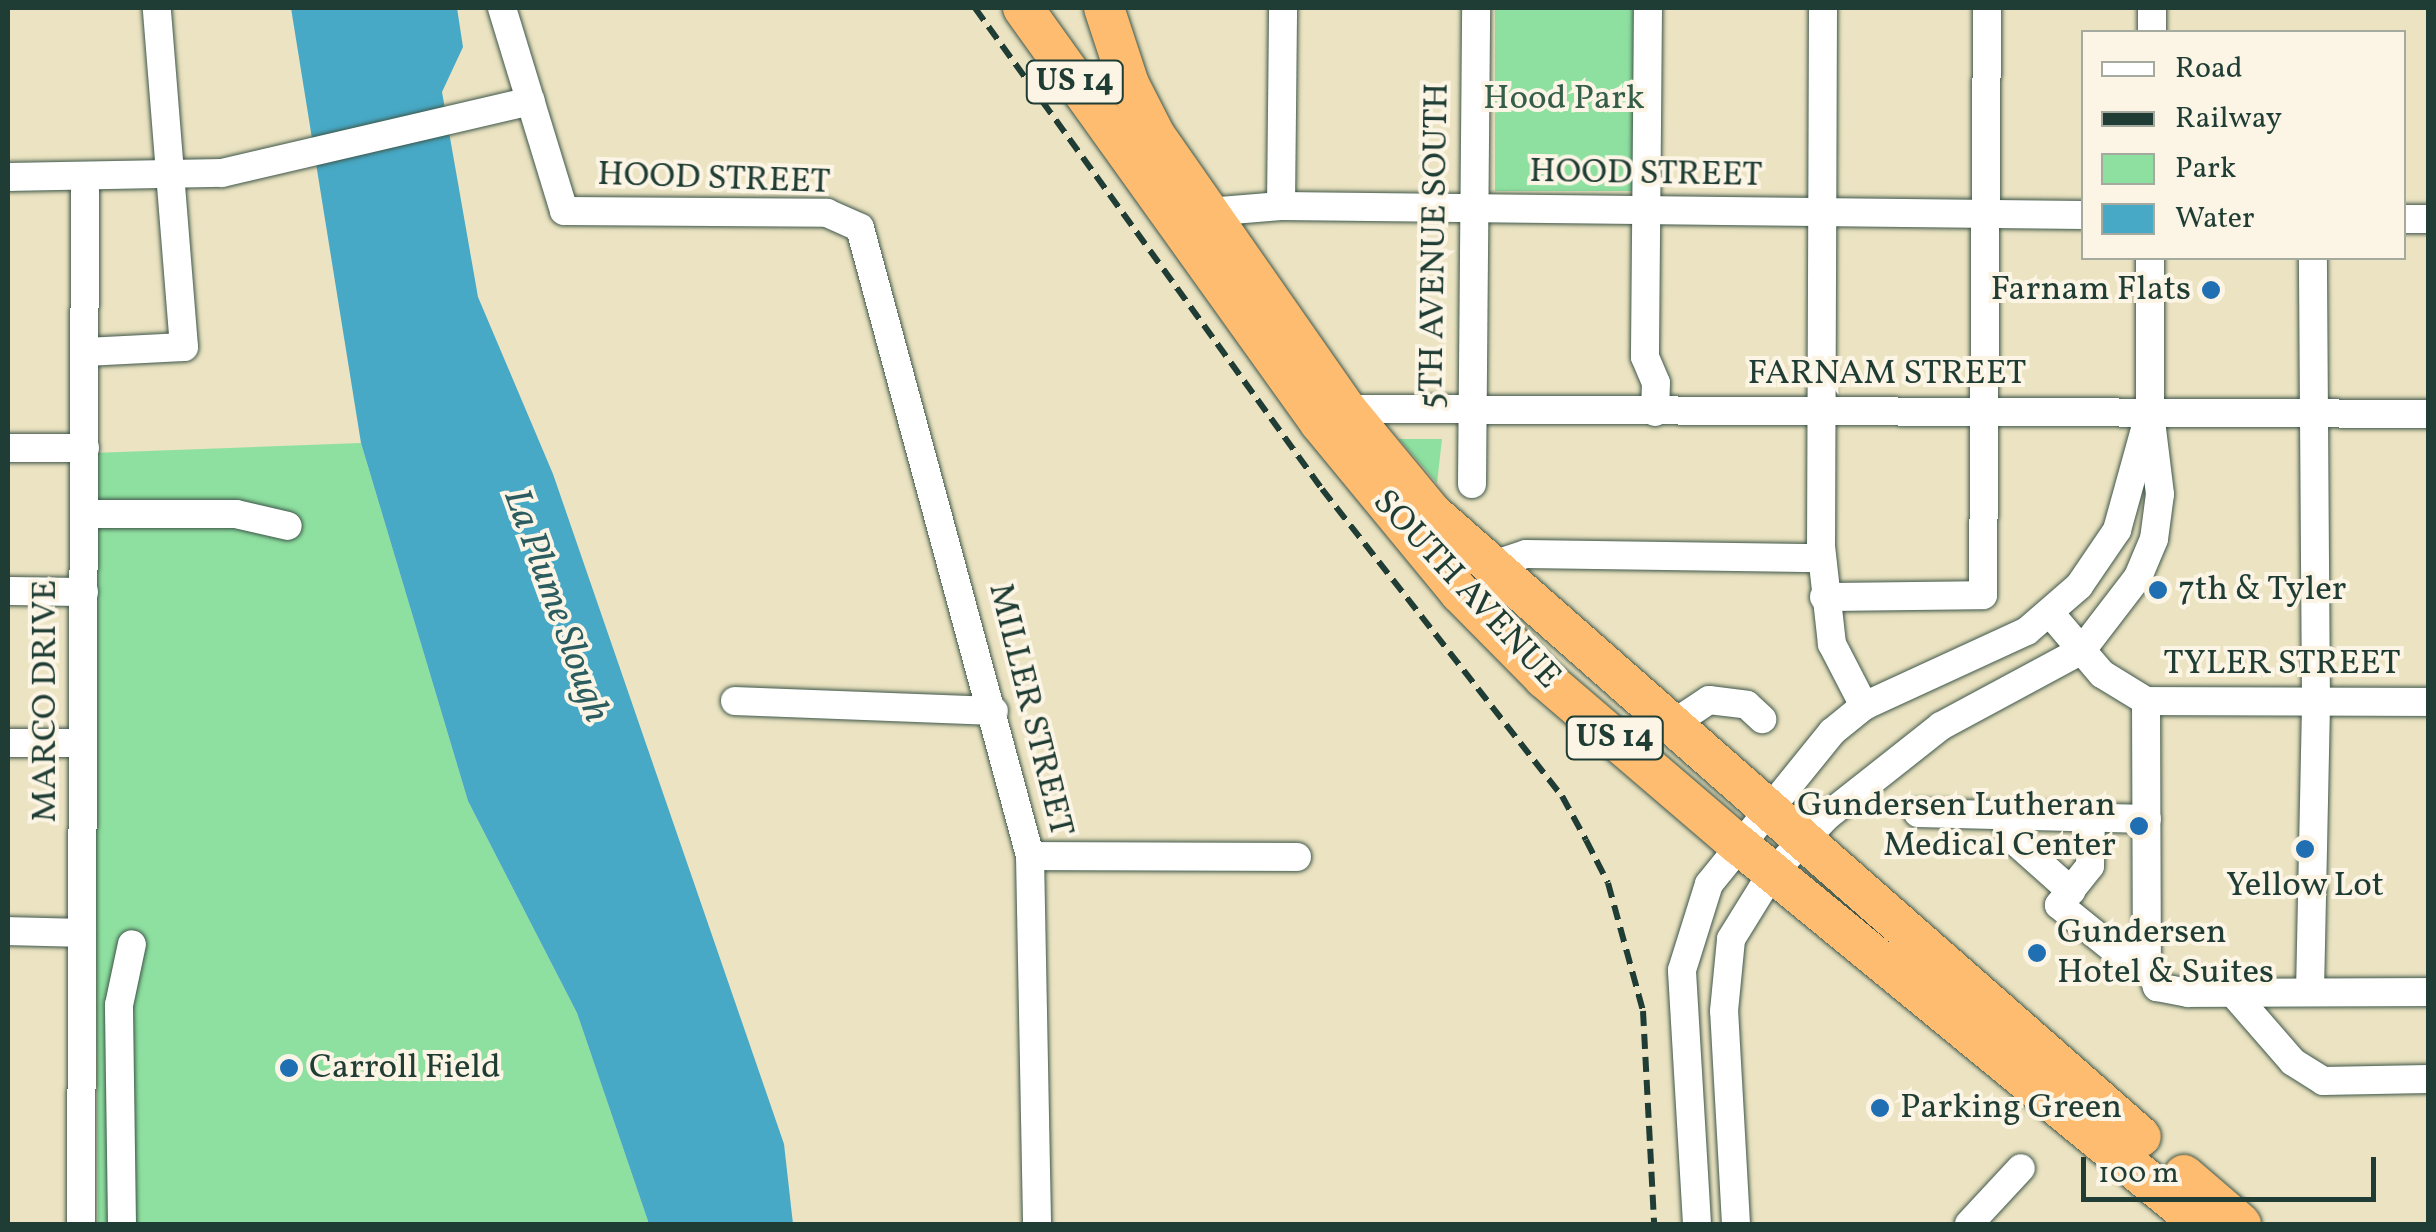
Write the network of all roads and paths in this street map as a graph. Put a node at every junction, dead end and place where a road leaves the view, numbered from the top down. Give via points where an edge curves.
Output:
1 (157, 8) edge
2 (502, 8) edge
3 (1023, 8) edge
4 (1104, 8) edge
5 (1283, 8) edge
6 (1476, 8) edge
7 (1648, 8) edge
8 (1822, 8) edge
9 (1987, 8) edge
10 (531, 101) junction
11 (8, 177) edge
12 (85, 177) junction
13 (171, 178) junction
14 (1281, 206) junction
15 (1471, 209) junction
16 (1208, 212) junction
17 (1648, 212) junction
18 (1821, 213) junction
19 (1987, 214) junction
20 (2081, 215) edge
21 (860, 228) joint
22 (2150, 260) edge
23 (2313, 260) edge
24 (85, 352) junction
25 (1346, 409) junction
26 (1470, 409) junction
27 (1985, 410) junction
28 (1656, 412) junction
29 (2315, 412) junction
30 (1821, 413) junction
31 (2150, 413) junction
32 (2428, 414) edge
33 (8, 448) edge
34 (85, 448) junction
35 (1472, 484) dead end
36 (84, 514) junction
37 (288, 526) dead end
38 (1822, 558) junction
39 (1486, 567) junction
40 (8, 591) edge
41 (84, 592) junction
42 (1824, 597) junction
43 (2050, 613) junction
44 (2082, 650) junction
45 (2146, 700) junction
46 (734, 701) dead end
47 (2428, 702) edge
48 (2316, 703) junction
49 (1864, 706) junction
50 (994, 712) junction
51 (1762, 719) dead end
52 (1670, 726) junction
53 (8, 742) edge
54 (83, 743) junction
55 (1765, 810) junction
56 (1918, 814) dead end
57 (2002, 816) junction
58 (2091, 818) junction
59 (2147, 819) junction
60 (1802, 842) junction
61 (1738, 844) junction
62 (1030, 856) junction
63 (1297, 857) dead end
64 (1772, 873) junction
65 (2071, 891) junction
66 (8, 931) edge
67 (82, 934) junction
68 (132, 944) dead end
69 (2147, 964) junction
70 (2310, 992) junction
71 (2428, 992) edge
72 (2232, 993) junction
73 (119, 1004) junction
74 (82, 1005) junction
75 (2428, 1079) edge
76 (2021, 1168) dead end
77 (81, 1224) edge
78 (122, 1224) edge
79 (1038, 1224) edge
80 (1696, 1224) edge
81 (1736, 1224) edge
82 (1970, 1224) edge
83 (2200, 1224) edge
84 (2241, 1224) edge

1 - 13 street
2 - 10 street
3 - 61 highway, SOUTH AVENUE / US 14 via 1380,502 1544,678
4 - 16 highway, SOUTH AVENUE / US 14 via 1129,84
5 - 14 street
6 - 15 street, 5TH AVENUE SOUTH
7 - 17 street
8 - 18 street
9 - 19 street
10 - 13 street
10 - 21 street, HOOD STREET via 564,211 828,213
11 - 12 street
12 - 13 street
12 - 24 street, MARCO DRIVE
13 - 24 street via 184,347
14 - 15 street, HOOD STREET
14 - 16 street, HOOD STREET
15 - 17 street, HOOD STREET
15 - 26 street, 5TH AVENUE SOUTH
16 - 25 highway, SOUTH AVENUE / US 14
17 - 18 street, HOOD STREET
17 - 28 street via 1645,357 1656,383
18 - 19 street, HOOD STREET
18 - 30 street
19 - 20 street, HOOD STREET
19 - 27 street
21 - 50 street, MILLER STREET
22 - 31 street
23 - 29 street
24 - 34 street, MARCO DRIVE
25 - 26 street, FARNAM STREET
25 - 39 highway, SOUTH AVENUE / US 14
26 - 28 street, FARNAM STREET
26 - 35 street, 5TH AVENUE SOUTH
27 - 30 street, FARNAM STREET
27 - 31 street, FARNAM STREET
27 - 42 street via 1984,595
28 - 30 street, FARNAM STREET
29 - 31 street, FARNAM STREET
29 - 32 street, FARNAM STREET
29 - 48 street
30 - 38 street
31 - 43 street via 2117,530 2079,586
31 - 44 street via 2160,494 2154,539 2129,592
33 - 34 street
34 - 36 street, MARCO DRIVE
36 - 37 street via 236,514
36 - 41 street, MARCO DRIVE
38 - 39 street via 1526,554
38 - 42 street
39 - 52 highway, SOUTH AVENUE / US 14
40 - 41 street
41 - 54 street, MARCO DRIVE
42 - 49 street via 1832,644
43 - 44 street, TYLER STREET
43 - 49 street via 1994,649
44 - 45 street, TYLER STREET via 2118,688
44 - 60 street via 1912,747
45 - 48 street, TYLER STREET
45 - 59 street
46 - 50 street
47 - 48 street, TYLER STREET
48 - 70 street
49 - 55 street via 1832,732
50 - 62 street, MILLER STREET
51 - 52 street via 1747,705 1709,700
52 - 55 highway, SOUTH AVENUE / US 14
53 - 54 street
54 - 67 street, MARCO DRIVE
55 - 60 highway, SOUTH AVENUE / US 14
55 - 61 street
56 - 57 street
57 - 58 street
57 - 65 street via 2016,842
58 - 59 street
58 - 65 street via 2090,866
59 - 69 street
60 - 64 street
60 - 84 highway, SOUTH AVENUE / US 14
61 - 64 highway, SOUTH AVENUE / US 14
61 - 80 street via 1709,884 1682,970
62 - 63 street
62 - 79 street, MILLER STREET
64 - 81 street via 1738,924 1724,974
64 - 83 highway, SOUTH AVENUE / US 14
65 - 69 street via 2060,905 2122,956
66 - 67 street
67 - 74 street, MARCO DRIVE
68 - 73 street
69 - 72 street via 2166,990
70 - 71 street
70 - 72 street
72 - 75 street via 2293,1062 2322,1081
73 - 74 street
73 - 78 street
74 - 77 street, MARCO DRIVE
76 - 82 street

